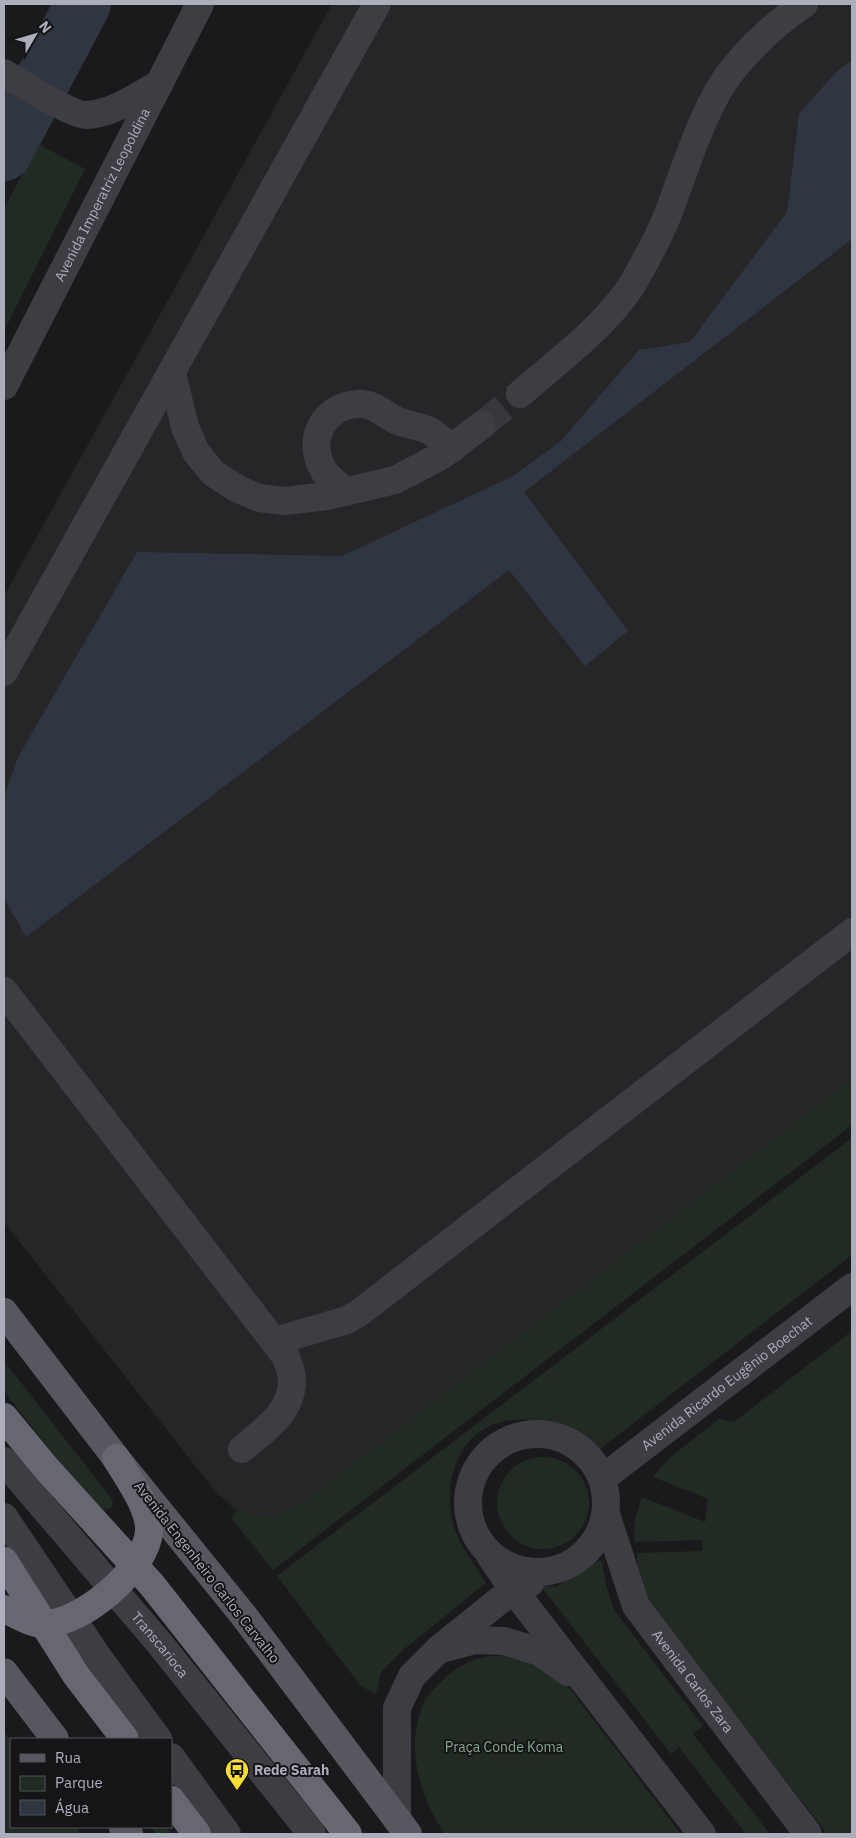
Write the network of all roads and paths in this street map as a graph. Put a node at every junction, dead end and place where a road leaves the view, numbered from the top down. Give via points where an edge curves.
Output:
1 (200, 4) edge
2 (377, 4) edge
3 (804, 4) edge
4 (4, 73) edge
5 (158, 84) junction
6 (172, 373) junction
7 (4, 386) edge
8 (520, 394) tunnel mouth
9 (482, 425) tunnel mouth
10 (452, 449) junction
11 (346, 492) junction
12 (4, 672) edge
13 (852, 932) edge
14 (4, 991) edge
15 (852, 1287) edge
16 (4, 1312) edge
17 (275, 1342) junction
18 (4, 1417) edge
19 (242, 1449) dead end
20 (116, 1458) junction
21 (4, 1461) edge
22 (603, 1478) junction
23 (606, 1514) junction
24 (4, 1517) edge
25 (483, 1546) junction
26 (4, 1561) edge
27 (136, 1565) junction
28 (550, 1572) junction
29 (113, 1588) junction
30 (515, 1592) junction
31 (4, 1609) edge
32 (72, 1618) junction
33 (43, 1624) junction
34 (439, 1649) junction
35 (4, 1672) edge
36 (591, 1689) junction
37 (54, 1738) edge
38 (124, 1738) edge
39 (157, 1738) edge
40 (172, 1758) edge
41 (172, 1801) edge
42 (403, 1827) edge
43 (198, 1834) edge
44 (227, 1834) edge
45 (312, 1834) edge
46 (348, 1834) edge
47 (702, 1834) edge
48 (808, 1834) edge

1 - 5 street, Avenida Imperatriz Leopoldina
2 - 6 street
3 - 8 street via 738,63 718,91 699,128 666,220 632,285 605,319
4 - 5 street via 85,115 102,113
5 - 7 street, Avenida Imperatriz Leopoldina
6 - 11 street via 185,427 196,452 213,472 236,488 259,498 285,501
6 - 12 street
9 - 10 street
10 - 11 street via 396,480
10 - 11 street via 428,430 398,421 374,407 358,404 342,407 326,417 317,433 316,453 325,472
13 - 17 street via 359,1314
14 - 17 street
15 - 22 street, Avenida Ricardo Eugênio Boechat
16 - 20 main road, Avenida Engenheiro Carlos Carvalho
17 - 19 street via 286,1357 292,1379 287,1403 275,1422
18 - 27 highway via 47,1469
20 - 27 highway via 147,1516 149,1532
20 - 42 main road, Avenida Engenheiro Carlos Carvalho via 244,1616
21 - 29 street, Transcarioca
22 - 23 street
22 - 25 street via 587,1454 556,1435 534,1433 513,1437 494,1448 479,1464 470,1484 468,1506 472,1526
23 - 28 street via 588,1550 571,1564
23 - 48 street, Avenida Carlos Zara via 636,1606
24 - 32 street
25 - 28 street via 496,1559 513,1568
25 - 30 street
26 - 33 highway
27 - 29 highway
27 - 46 highway
28 - 30 street
29 - 32 highway
29 - 45 street, Transcarioca
30 - 34 street via 500,1600
30 - 36 street
31 - 33 highway
32 - 33 highway
32 - 39 street
33 - 38 highway via 76,1675
34 - 36 street via 475,1640 504,1641 540,1652
34 - 42 street via 412,1676 396,1708
35 - 37 main road
36 - 47 street
40 - 44 street
41 - 43 highway

